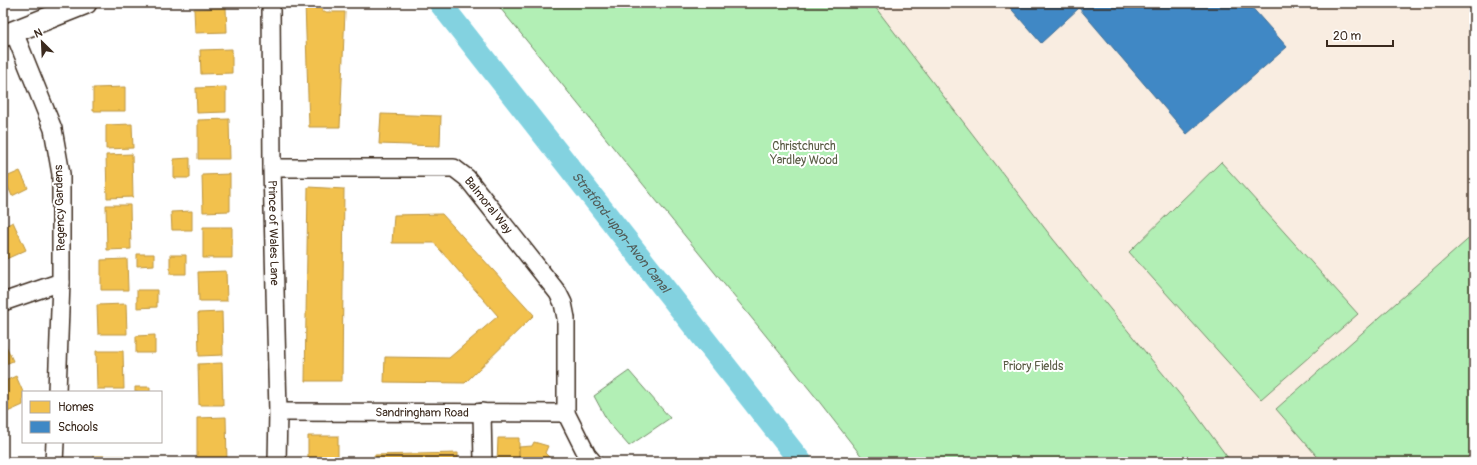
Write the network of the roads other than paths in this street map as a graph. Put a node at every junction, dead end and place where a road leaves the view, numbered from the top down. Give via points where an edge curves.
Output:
1 (86, 3) edge
2 (271, 3) edge
3 (8, 34) edge
4 (272, 168) junction
5 (61, 282) junction
6 (3, 302) edge
7 (57, 391) edge
8 (278, 412) junction
9 (482, 412) junction
10 (566, 413) junction
11 (55, 443) edge
12 (54, 462) edge
13 (277, 462) edge
14 (483, 462) edge
15 (592, 462) edge

1 - 3 street
2 - 4 street, Prince of Wales Lane
3 - 5 street, Regency Gardens via 53,129 61,174
4 - 8 street, Prince of Wales Lane
4 - 10 street, Balmoral Way via 454,168 467,178 563,303 566,318
5 - 6 street
5 - 7 street, Regency Gardens
8 - 9 street, Sandringham Road
8 - 13 street, Prince of Wales Lane
9 - 10 street, Sandringham Road
9 - 14 street
10 - 15 street
11 - 12 street

